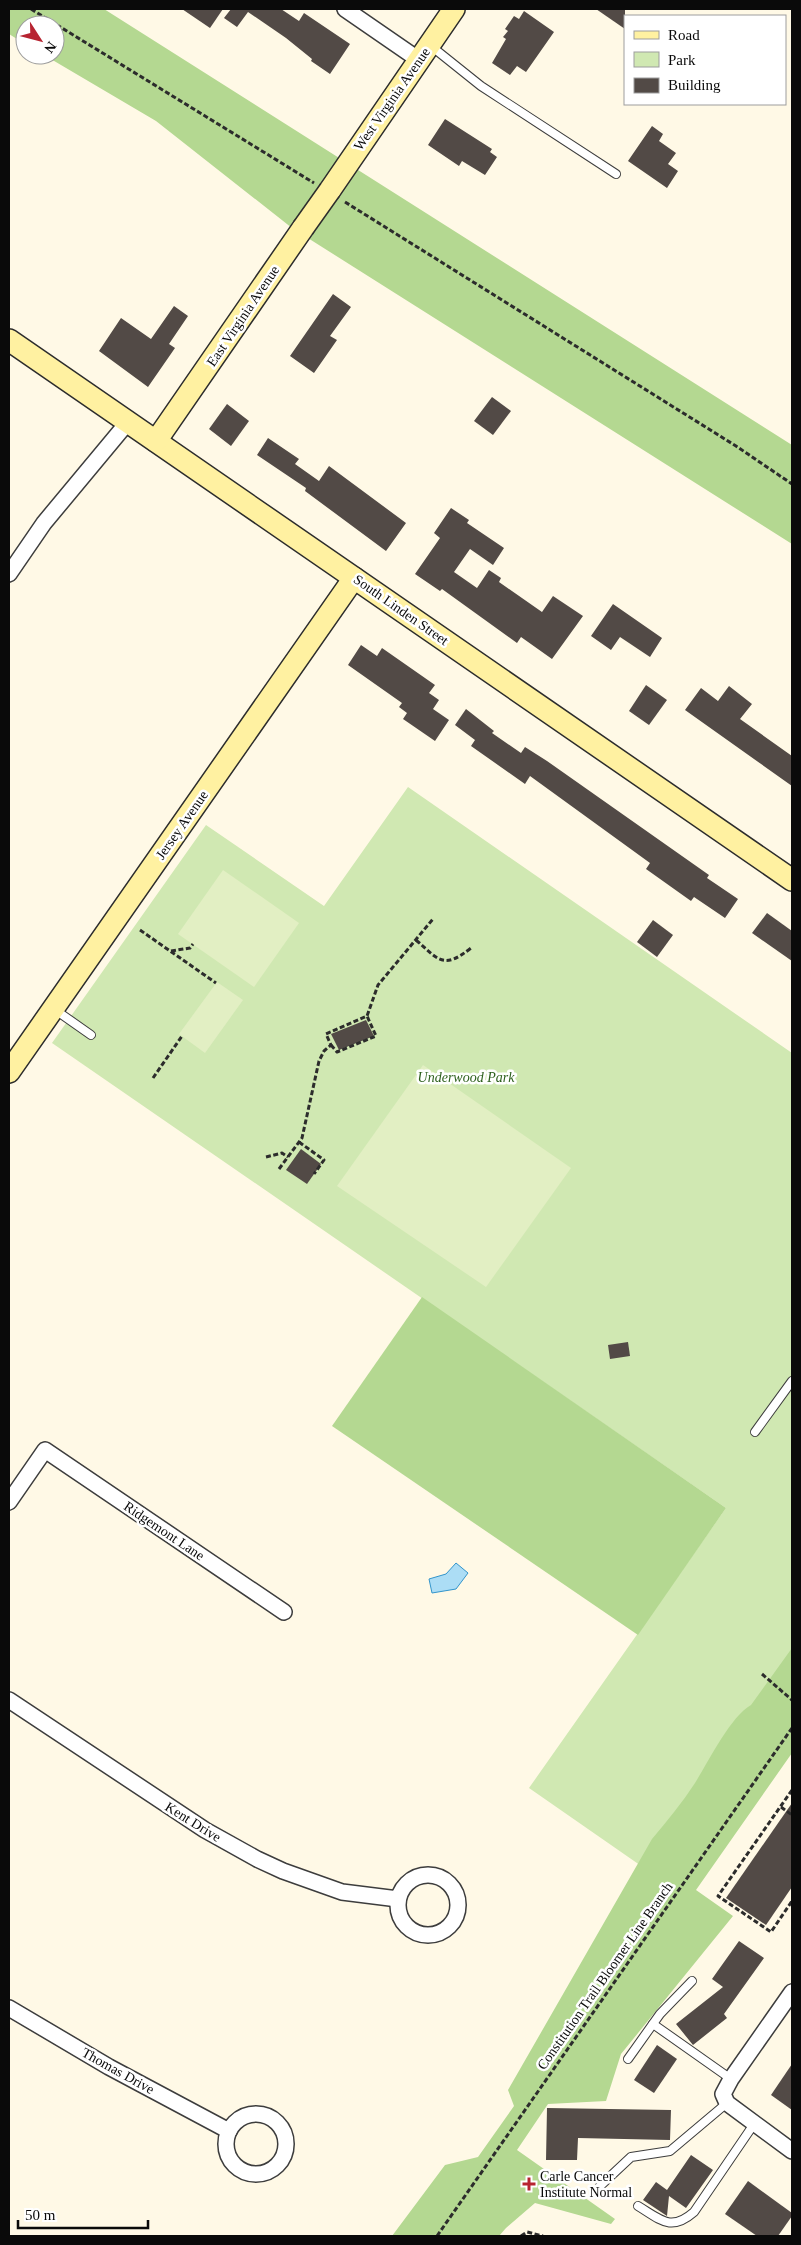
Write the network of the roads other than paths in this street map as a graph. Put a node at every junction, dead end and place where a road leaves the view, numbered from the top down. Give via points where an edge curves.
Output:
1 (345, 9) edge
2 (454, 9) edge
3 (424, 52) junction
4 (616, 174) dead end
5 (330, 192) joint
6 (9, 340) edge
7 (128, 422) junction
8 (156, 441) junction
9 (9, 574) edge
10 (354, 578) junction
11 (792, 880) edge
12 (54, 1009) junction
13 (91, 1035) dead end
14 (9, 1072) edge
15 (792, 1381) edge
16 (756, 1432) dead end
17 (9, 1502) edge
18 (284, 1612) dead end
19 (9, 1700) edge
20 (398, 1899) junction
21 (692, 1981) dead end
22 (792, 1992) edge
23 (9, 2008) edge
24 (653, 2024) junction
25 (628, 2059) dead end
26 (731, 2079) junction
27 (727, 2103) junction
28 (754, 2124) junction
29 (229, 2130) junction
30 (792, 2151) edge
31 (600, 2186) dead end
32 (638, 2206) dead end

1 - 3 street
2 - 3 street, West Virginia Avenue
3 - 4 lane
3 - 5 street, West Virginia Avenue
5 - 8 street, East Virginia Avenue, bridge
6 - 7 street, South Linden Street
7 - 8 street, South Linden Street
7 - 9 street via 44,523
8 - 10 street, South Linden Street
10 - 11 street, South Linden Street
10 - 12 street, Jersey Avenue
12 - 13 lane
12 - 14 street, Jersey Avenue
15 - 16 lane
17 - 18 street, Ridgemont Lane via 45,1450
19 - 20 street, Kent Drive via 205,1830 257,1859 342,1892
20 - 20 street via 397,1910 401,1920 412,1931 427,1935 447,1929 458,1911 456,1892 443,1878 434,1874 415,1877 401,1890
21 - 24 lane
22 - 26 street
23 - 29 street, Thomas Drive via 109,2067
24 - 25 lane
24 - 26 lane
26 - 27 street via 723,2094
27 - 28 street
27 - 31 lane via 670,2151 631,2157
28 - 30 street
28 - 32 lane via 687,2218 680,2222 664,2222
29 - 29 street via 226,2149 235,2166 243,2171 261,2174 270,2171 284,2156 286,2136 274,2118 254,2113 235,2122

